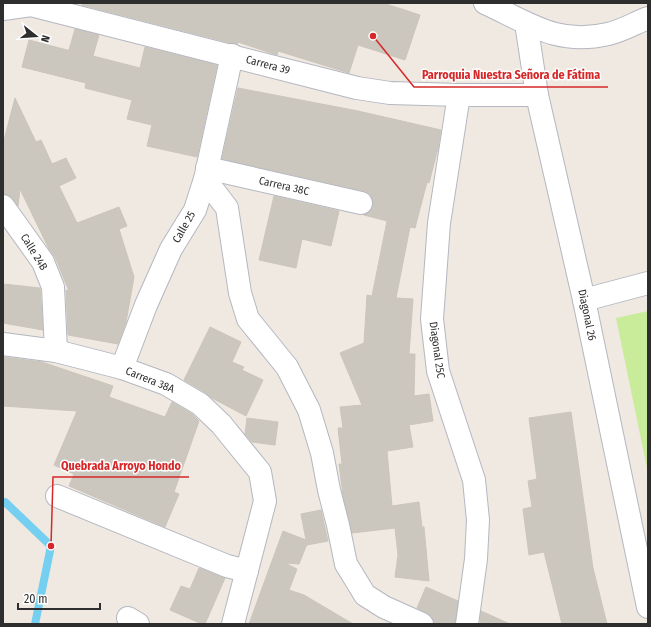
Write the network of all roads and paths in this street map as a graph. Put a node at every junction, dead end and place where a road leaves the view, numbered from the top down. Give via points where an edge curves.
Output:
1 (485, 3) edge
2 (3, 9) edge
3 (648, 18) edge
4 (526, 23) junction
5 (232, 55) junction
6 (459, 95) junction
7 (537, 95) junction
8 (206, 173) junction
9 (361, 204) dead end
10 (5, 211) edge
11 (648, 283) edge
12 (584, 300) junction
13 (3, 344) edge
14 (56, 351) junction
15 (122, 368) junction
16 (57, 496) dead end
17 (247, 571) junction
18 (648, 607) edge
19 (233, 624) edge
20 (422, 624) edge
21 (467, 624) edge

1 - 4 street
2 - 5 street, Carrera 39 via 32,5
3 - 4 street via 610,34 579,38 552,34
4 - 7 street, Diagonal 26
5 - 6 street, Carrera 39 via 357,88 390,93
5 - 8 street, Calle 25
6 - 7 street, Carrera 39
6 - 21 street, Diagonal 25C via 440,223 432,319 438,371 475,486 478,520 476,559
7 - 12 street, Diagonal 26
8 - 9 street, Carrera 38C
8 - 15 street, Calle 25 via 195,210 171,249
8 - 20 street via 227,208 240,293 248,319 287,367 309,410 322,453 346,564 365,595 384,607
10 - 14 street, Calle 24B via 43,262 53,287
11 - 12 street
12 - 18 street, Diagonal 26
13 - 14 street, Carrera 38A
14 - 15 street, Carrera 38A
15 - 17 street, Carrera 38A via 166,384 200,404 221,424 260,472 266,501
16 - 17 street via 228,566
17 - 19 street

